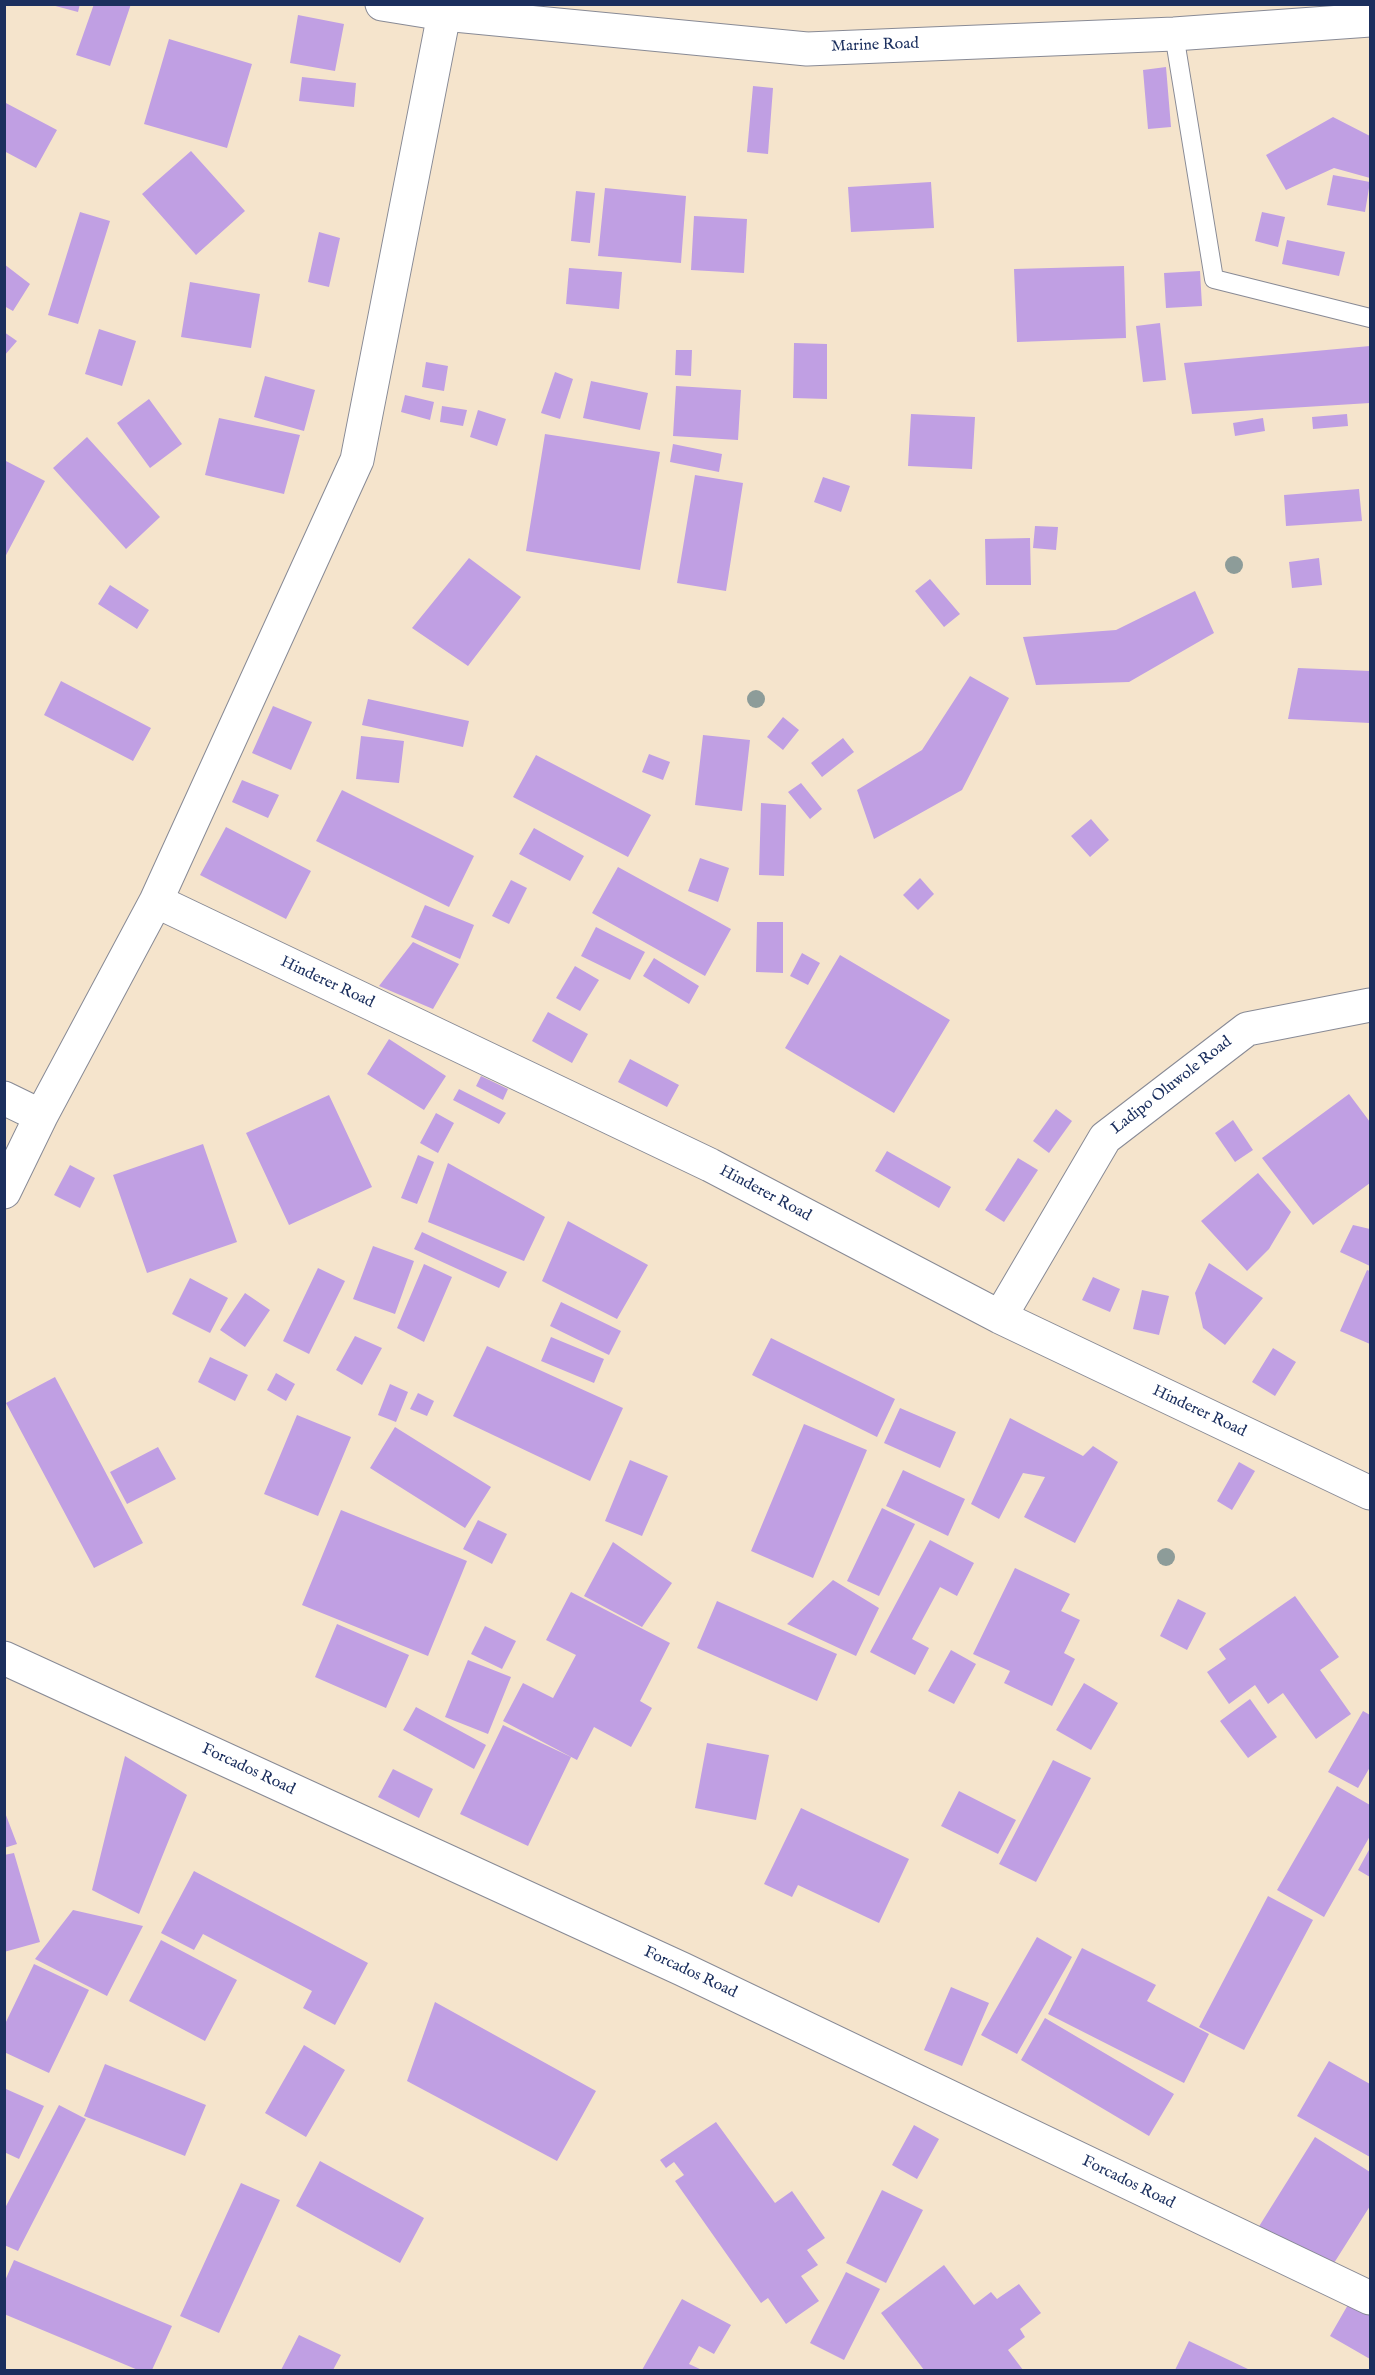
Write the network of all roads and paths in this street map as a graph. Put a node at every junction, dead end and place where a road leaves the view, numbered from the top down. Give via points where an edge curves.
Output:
1 (382, 4) edge
2 (444, 15) junction
3 (1371, 21) edge
4 (1174, 34) junction
5 (1371, 318) edge
6 (156, 902) junction
7 (1371, 1005) edge
8 (4, 1098) edge
9 (41, 1116) junction
10 (4, 1192) edge
11 (1000, 1317) junction
12 (1371, 1493) edge
13 (4, 1658) edge
14 (1371, 2298) edge

1 - 2 street, Marine Road
2 - 4 street, Marine Road via 807,49
2 - 6 street via 357,460
3 - 4 street, Marine Road
4 - 5 lane via 1214,279
6 - 9 street
6 - 11 street, Hinderer Road via 710,1165
7 - 11 street, Ladipo Oluwole Road via 1247,1029 1105,1138
8 - 9 street
9 - 10 street
11 - 12 street, Hinderer Road
13 - 14 street, Forcados Road via 682,1970

